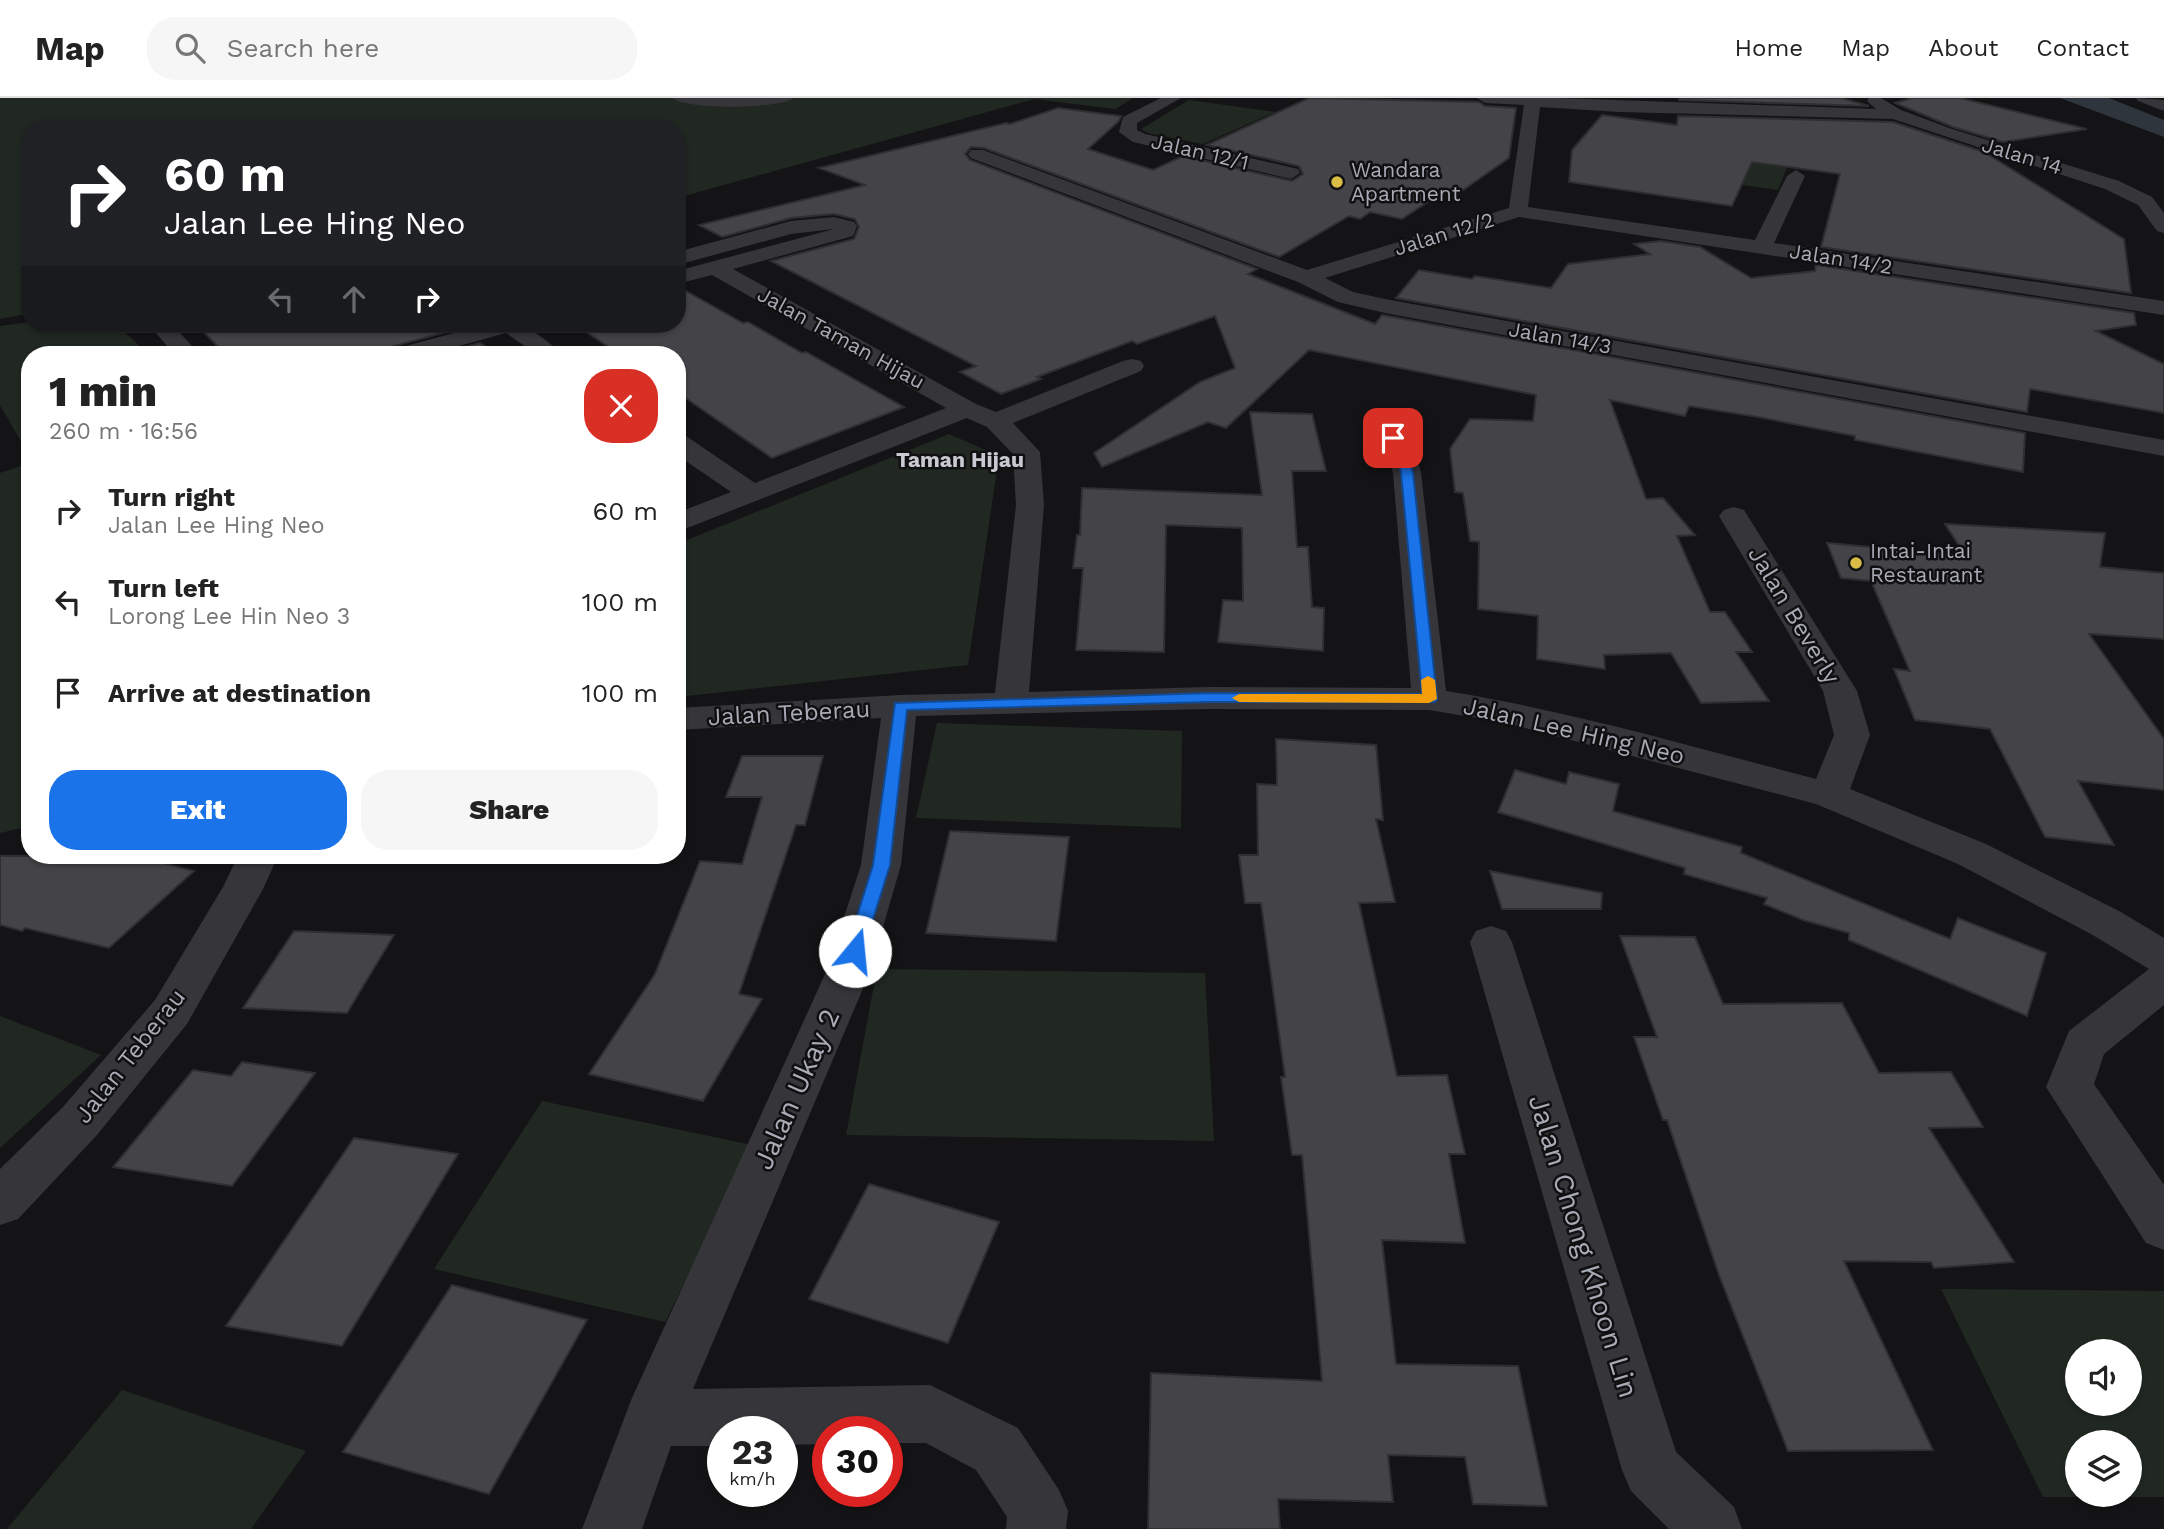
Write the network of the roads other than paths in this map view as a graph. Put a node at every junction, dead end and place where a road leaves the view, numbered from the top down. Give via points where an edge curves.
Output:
1 (681, 98) edge
2 (785, 98) edge
3 (1173, 98) edge
4 (1485, 98) edge
5 (1870, 98) edge
6 (2144, 98) edge
7 (1532, 103) junction
8 (2164, 106) edge
9 (1895, 114) junction
10 (977, 154) dead end
11 (1291, 173) dead end
12 (1796, 176) dead end
13 (1518, 211) junction
14 (2164, 227) edge
15 (1762, 247) junction
16 (686, 257) edge
17 (715, 268) junction
18 (686, 276) edge
19 (1306, 276) junction
20 (2164, 308) edge
21 (168, 333) edge
22 (478, 333) edge
23 (522, 333) edge
24 (180, 346) edge
25 (432, 346) edge
26 (541, 346) edge
27 (1132, 366) dead end
28 (967, 409) junction
29 (996, 421) junction
30 (1393, 438) dead end
31 (686, 448) edge
32 (2164, 448) edge
33 (751, 494) junction
34 (1734, 516) dead end
35 (686, 519) edge
36 (1429, 699) junction
37 (1010, 703) junction
38 (900, 706) junction
39 (686, 718) edge
40 (1829, 795) junction
41 (254, 864) edge
42 (1491, 942) dead end
43 (2164, 958) edge
44 (2164, 981) edge
45 (0, 1203) edge
46 (2164, 1227) edge
47 (652, 1418) junction
48 (612, 1529) edge
49 (1036, 1529) edge
50 (1712, 1529) edge

1 - 2 street via 732,102
3 - 11 street, Jalan 12/1 via 1129,121 1128,131 1139,138
4 - 7 street
5 - 9 street, Jalan 14
6 - 8 street
7 - 9 street
7 - 13 street, Jalan 12/2
9 - 14 street, Jalan 14 via 2112,185 2145,201
10 - 19 street, Jalan 14/3
12 - 15 street
13 - 15 street, Jalan 14/2
13 - 19 street, Jalan 12/2
15 - 20 street, Jalan 14/2
16 - 17 street, Jalan Taman Hijau via 801,225 829,221 847,226 846,232
17 - 18 street, Jalan Taman Hijau
17 - 28 street, Jalan Taman Hijau
19 - 32 street, Jalan 14/3 via 1346,297 1385,306
21 - 24 street
22 - 25 street
23 - 26 street
27 - 29 street
28 - 29 street, Jalan Taman Hijau
28 - 33 street, Jalan Taman Hijau
29 - 37 street, Jalan Taman Hijau via 1026,452 1030,505
30 - 36 street via 1407,473
31 - 33 street
33 - 35 street, Jalan Taman Hijau
34 - 40 street, Jalan Beverly via 1840,691 1852,735
36 - 37 street, Jalan Lee Hing Neo
36 - 40 street, Jalan Lee Hing Neo via 1591,732
37 - 38 street, Jalan Lee Hing Neo
38 - 39 street, Jalan Teberau
38 - 47 street, Jalan Ukay 2 via 881,865 848,972
40 - 43 street, Jalan Lee Hing Neo via 1972,854
41 - 45 street, Jalan Teberau via 170,1012 80,1121
42 - 50 street, Jalan Chong Khoon Lin via 1652,1469
44 - 46 street via 2085,1044 2070,1087
47 - 48 street, Jalan Ukay 2
47 - 49 street via 930,1415 997,1449 1038,1511

